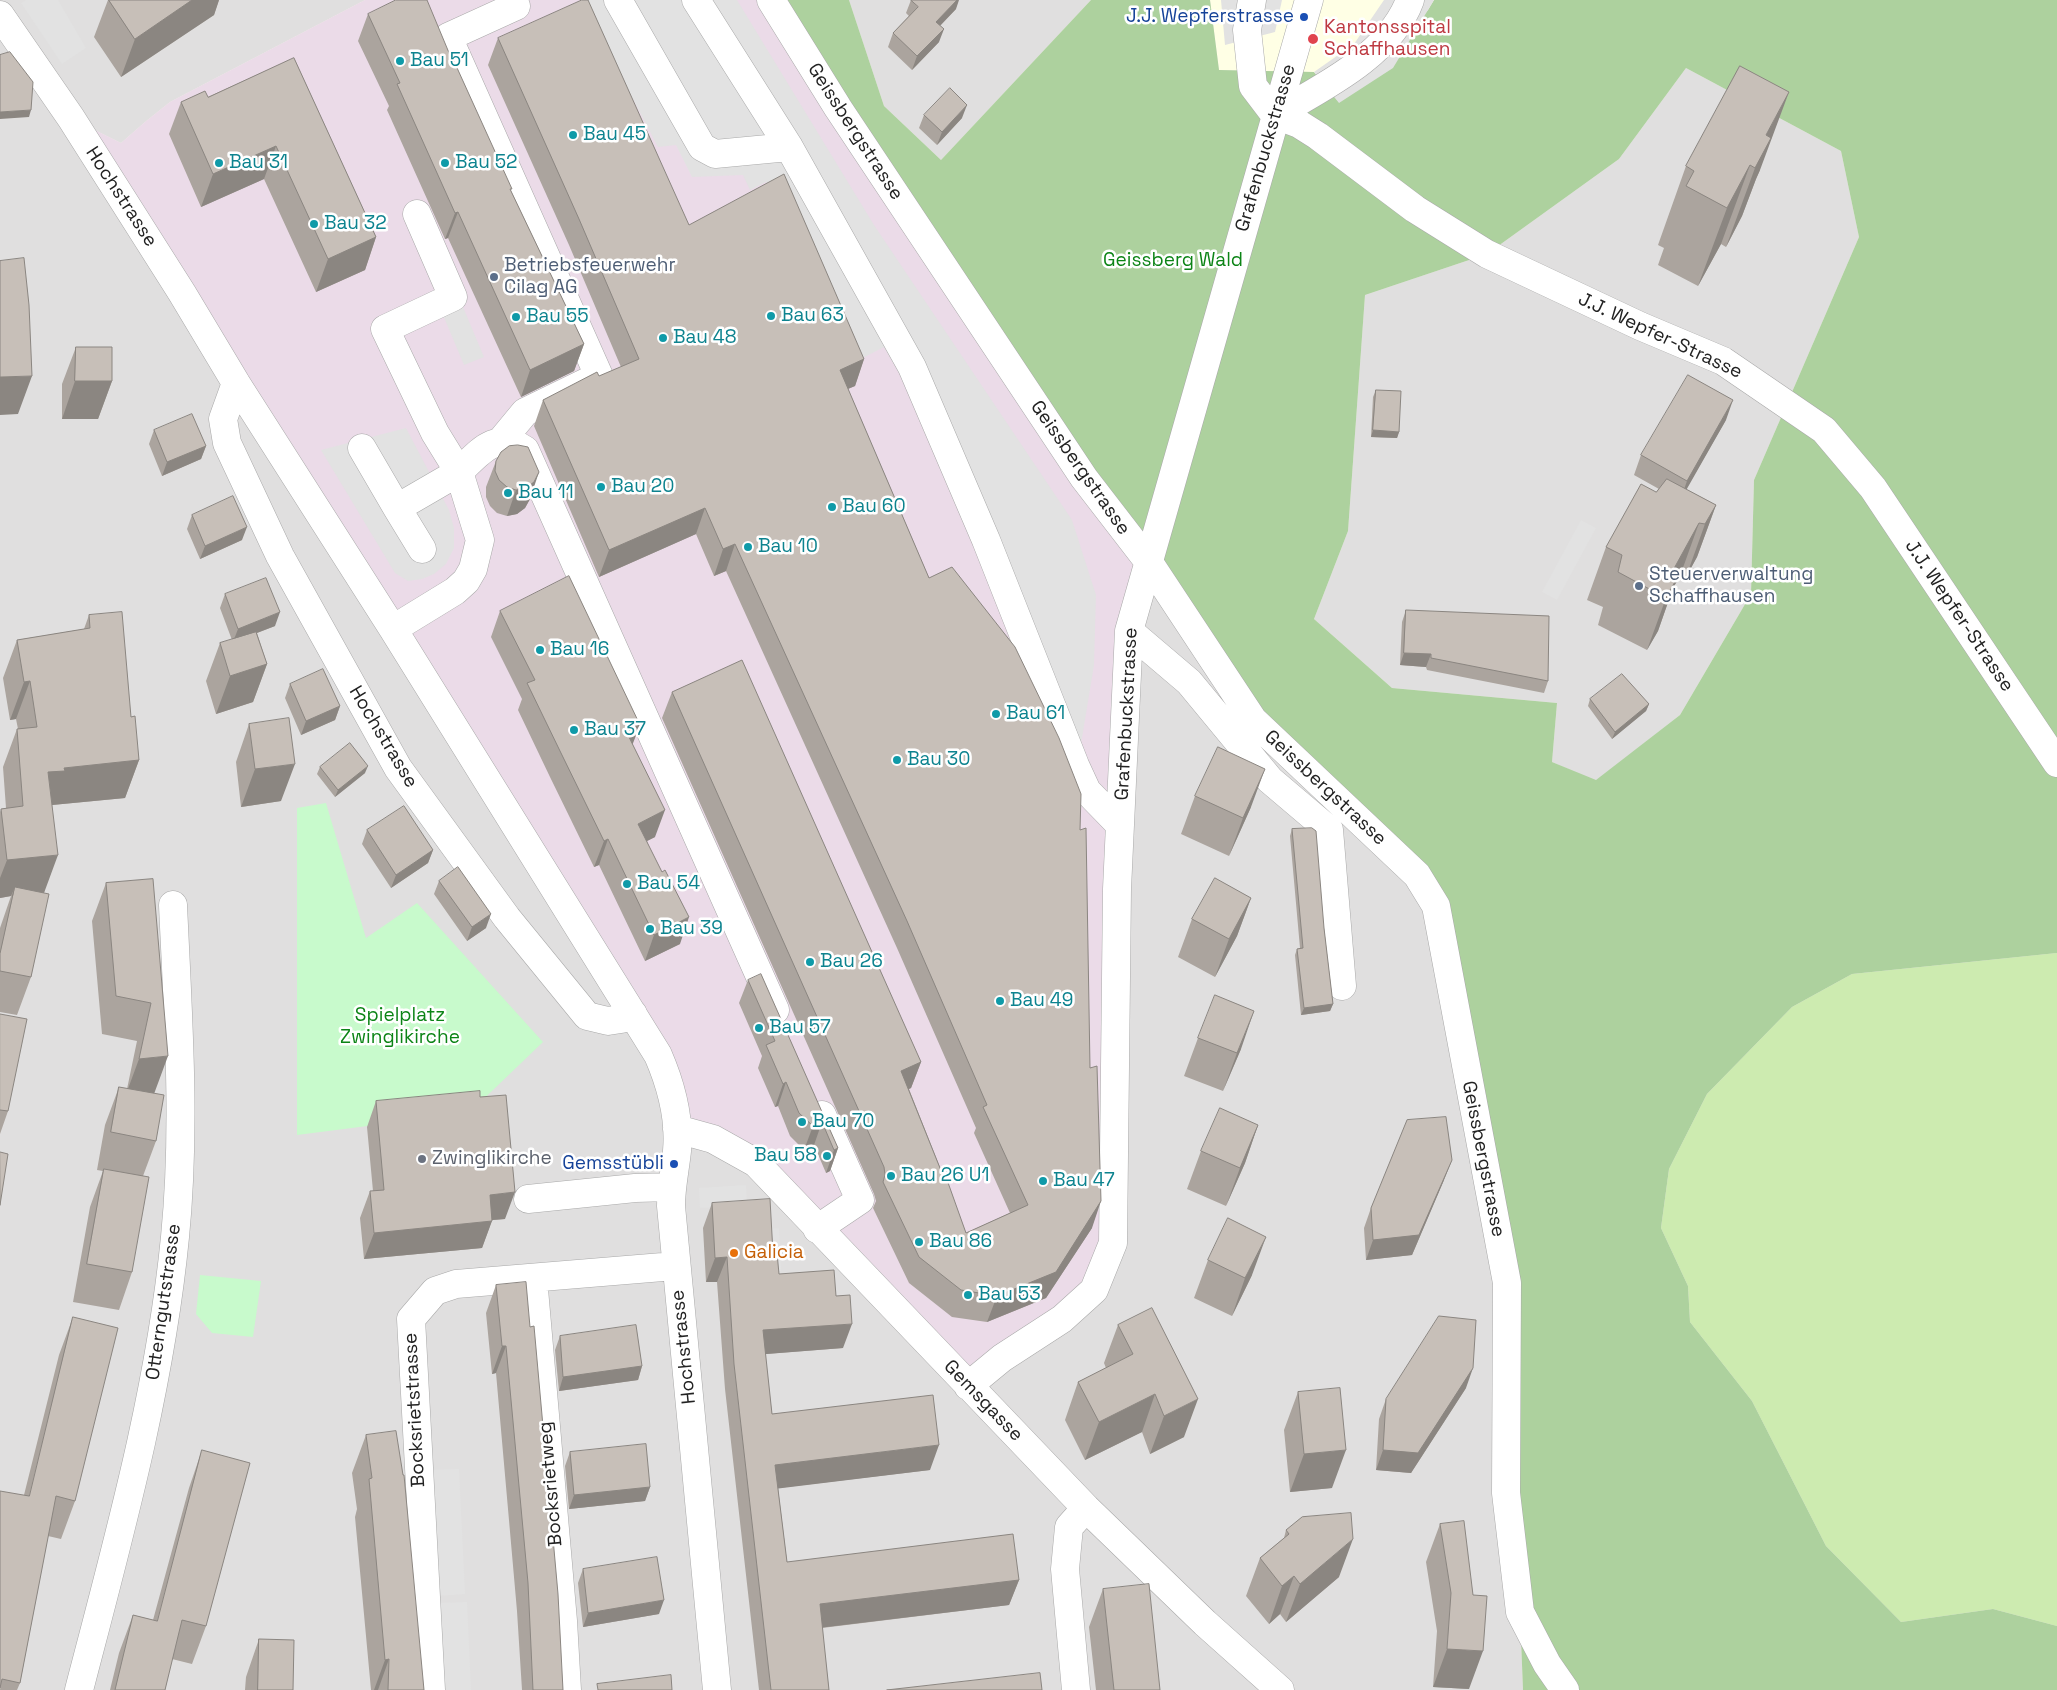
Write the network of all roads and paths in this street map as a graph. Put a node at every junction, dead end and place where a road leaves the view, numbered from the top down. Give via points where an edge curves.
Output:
1 (618, 0) edge
2 (696, 0) edge
3 (771, 0) edge
4 (1252, 0) edge
5 (1309, 0) edge
6 (1410, 0) edge
7 (516, 6) dead end
8 (0, 15) edge
9 (1275, 115) junction
10 (789, 147) junction
11 (417, 214) dead end
12 (236, 383) junction
13 (501, 441) junction
14 (362, 448) dead end
15 (459, 472) junction
16 (397, 508) junction
17 (422, 548) dead end
18 (1148, 561) junction
19 (393, 629) junction
20 (1129, 631) junction
21 (2057, 763) edge
22 (1120, 825) junction
23 (173, 905) dead end
24 (1342, 986) dead end
25 (633, 1014) junction
26 (783, 1028) edge
27 (812, 1092) edge
28 (677, 1129) junction
29 (671, 1187) junction
30 (528, 1198) dead end
31 (817, 1229) junction
32 (675, 1266) junction
33 (533, 1278) junction
34 (968, 1386) junction
35 (1086, 1508) junction
36 (79, 1690) edge
37 (431, 1690) edge
38 (567, 1690) edge
39 (717, 1690) edge
40 (1076, 1690) edge
41 (1280, 1690) edge
42 (1565, 1690) edge

1 - 10 street via 702,147 715,154
2 - 10 street
3 - 18 street, Geissbergstrasse via 1084,478
4 - 9 street via 1246,30 1253,86
5 - 9 street, Grafenbuckstrasse
6 - 9 street via 1382,45 1330,84
7 - 13 street via 448,38 598,376 526,412
8 - 12 street, Hochstrasse via 96,158
9 - 18 street, Grafenbuckstrasse
9 - 21 street, J.J. Wepfer-Strasse via 1318,136 1416,209 1487,254 1722,361 1824,430 1873,488
10 - 22 street via 912,367 1087,791
11 - 15 street via 453,297 385,329 435,433
12 - 19 street, Hochstrasse
12 - 25 street, Hochstrasse via 223,419 227,443 280,556 398,768 507,918 587,1016 608,1021
13 - 15 street via 482,448
13 - 26 street via 514,442 526,450
14 - 16 street
15 - 16 street
15 - 19 street via 480,540 473,569 455,591
16 - 17 street
18 - 20 street, Grafenbuckstrasse
18 - 42 street, Geissbergstrasse via 1252,720 1417,876 1436,906 1506,1283 1506,1493 1520,1612 1547,1664
19 - 25 street, Hochstrasse
20 - 22 street, Grafenbuckstrasse
20 - 24 street via 1189,682 1270,780 1329,830
22 - 34 street, Grafenbuckstrasse via 1113,1243 1094,1290 1062,1319 1002,1358
23 - 36 street, Otterngutstrasse via 181,1097 175,1236 162,1338 136,1469
25 - 28 street, Hochstrasse via 667,1075
27 - 31 street via 860,1200
28 - 29 street, Hochstrasse
28 - 31 street, Gemsgasse via 713,1138 756,1163
29 - 30 street
29 - 32 street, Hochstrasse
31 - 34 street, Gemsgasse
32 - 33 street, Bocksrietstrasse
32 - 39 street, Hochstrasse
33 - 37 street, Bocksrietstrasse via 456,1284 435,1291 411,1319
33 - 38 street, Bocksrietweg
34 - 35 street, Gemsgasse
35 - 40 street via 1069,1527 1066,1569
35 - 41 street, Gemsgasse

